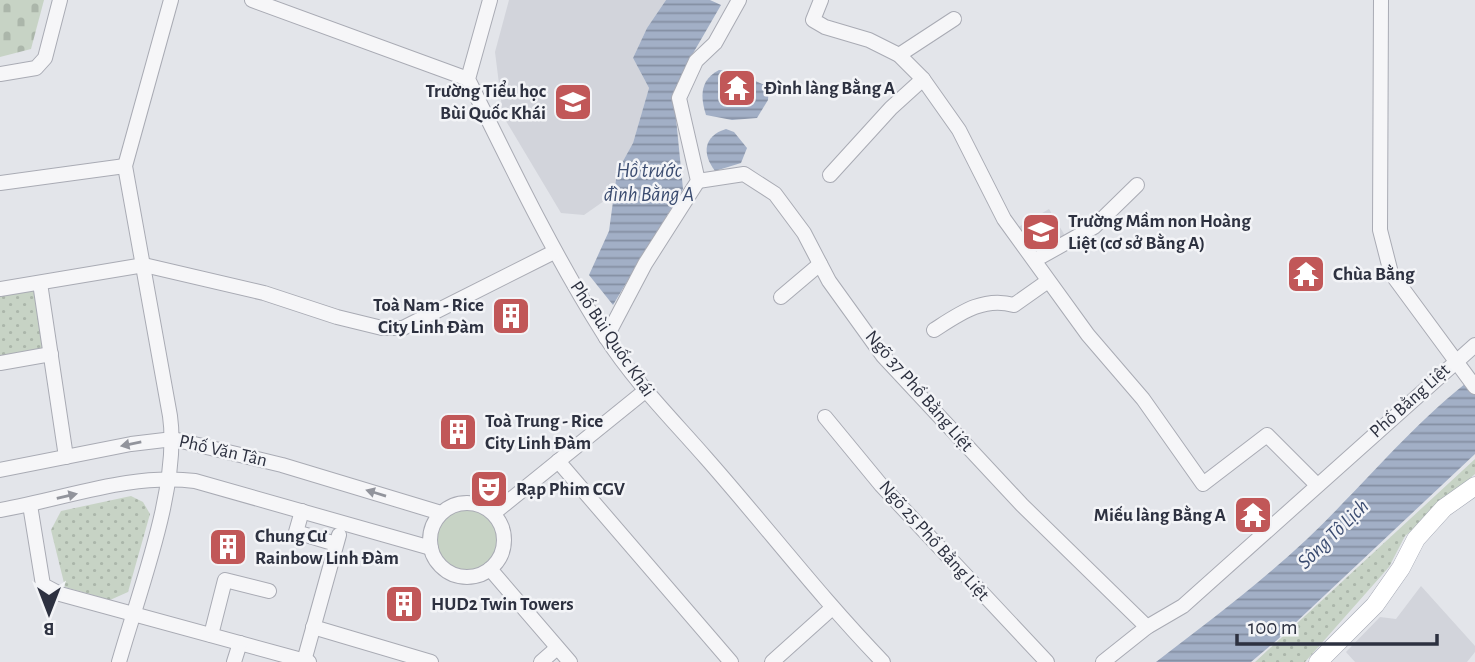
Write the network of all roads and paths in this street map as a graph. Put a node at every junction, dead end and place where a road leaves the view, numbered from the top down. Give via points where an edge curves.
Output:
1 (61, 0) edge
2 (171, 0) edge
3 (252, 0) edge
4 (490, 0) edge
5 (739, 0) edge
6 (821, 0) edge
7 (1381, 0) edge
8 (275, 4) edge
9 (954, 19) dead end
10 (899, 55) junction
11 (0, 74) edge
12 (468, 79) junction
13 (923, 79) junction
14 (125, 166) junction
15 (830, 175) dead end
16 (698, 181) junction
17 (0, 183) edge
18 (1137, 185) dead end
19 (554, 252) junction
20 (1035, 260) junction
21 (820, 264) junction
22 (144, 265) junction
23 (1048, 281) junction
24 (40, 283) junction
25 (0, 289) edge
26 (780, 297) dead end
27 (934, 330) dead end
28 (606, 338) junction
29 (1475, 345) edge
30 (51, 355) junction
31 (0, 363) edge
32 (1458, 363) junction
33 (1475, 387) edge
34 (645, 391) junction
35 (825, 417) dead end
36 (173, 439) junction
37 (66, 457) junction
38 (558, 461) junction
39 (0, 470) edge
40 (171, 478) junction
41 (1317, 485) junction
42 (1475, 486) edge
43 (30, 505) junction
44 (0, 510) edge
45 (302, 512) junction
46 (441, 513) junction
47 (494, 513) junction
48 (431, 548) junction
49 (490, 569) junction
50 (269, 591) dead end
51 (831, 609) junction
52 (133, 613) junction
53 (313, 627) junction
54 (1147, 628) junction
55 (211, 635) junction
56 (240, 643) junction
57 (557, 648) junction
58 (306, 661) edge
59 (119, 662) edge
60 (234, 662) edge
61 (431, 662) edge
62 (541, 662) edge
63 (570, 662) edge
64 (731, 662) edge
65 (772, 662) edge
66 (883, 662) edge
67 (1046, 662) edge
68 (1103, 662) edge
69 (1318, 662) edge

1 - 11 street via 46,58 36,68
2 - 14 street
3 - 8 street
4 - 12 street
5 - 16 street via 716,43 696,61 680,99
6 - 10 street via 813,20
7 - 32 street, Phố Bằng Liệt via 1379,179 1384,252 1391,273
8 - 12 street
9 - 10 street
10 - 13 street
12 - 19 street, Phố Bùi Quốc Khái
13 - 15 street
13 - 20 street via 960,130 1004,219
14 - 17 street
14 - 22 street
16 - 21 street, Ngõ 37 Phố Bằng Liệt via 744,174 775,194
16 - 28 street via 645,264
18 - 20 street via 1094,227
19 - 22 street via 402,328 382,328 264,293
19 - 28 street, Phố Bùi Quốc Khái
20 - 23 street
21 - 26 street
21 - 54 street, Ngõ 37 Phố Bằng Liệt via 883,356 1022,505
22 - 24 street
22 - 36 street
23 - 27 street via 1014,305 1001,301 975,306
23 - 41 street via 1203,484 1267,435
24 - 25 street
24 - 30 street
28 - 34 street, Phố Bùi Quốc Khái
29 - 32 street
30 - 31 street
30 - 37 street
32 - 33 street
32 - 41 street, Phố Bằng Liệt
34 - 38 street
34 - 51 street, Phố Bùi Quốc Khái via 707,458
35 - 67 street, Ngõ 25 Phố Bằng Liệt via 881,485
36 -> 37 street, Phố Văn Tân
36 - 40 street
46 -> 36 street, Phố Văn Tân via 282,465
37 - 39 street, Phố Văn Tân
38 - 47 street
38 - 64 street
43 -> 40 street, Phố Văn Tân via 136,481
40 - 45 street, Phố Văn Tân
40 - 52 street
41 - 54 street, Phố Bằng Liệt via 1183,606
42 - 69 main road via 1444,508 1416,539 1375,605
43 - 44 street, Phố Văn Tân
43 - 52 street via 43,585 60,594
45 - 48 street, Phố Văn Tân
45 - 53 street via 296,532 337,539
46 - 47 street via 464,503
46 - 48 street via 432,527
47 - 49 street via 505,542
48 - 49 street via 441,566 460,576 481,575
49 - 57 street
50 - 55 street via 225,580
51 - 65 street
51 - 66 street, Phố Bùi Quốc Khái
52 - 55 street
52 - 59 street
53 - 58 street
53 - 61 street
54 - 68 street, Phố Bằng Liệt
55 - 56 street
56 - 58 street
56 - 60 street
57 - 62 street
57 - 63 street

